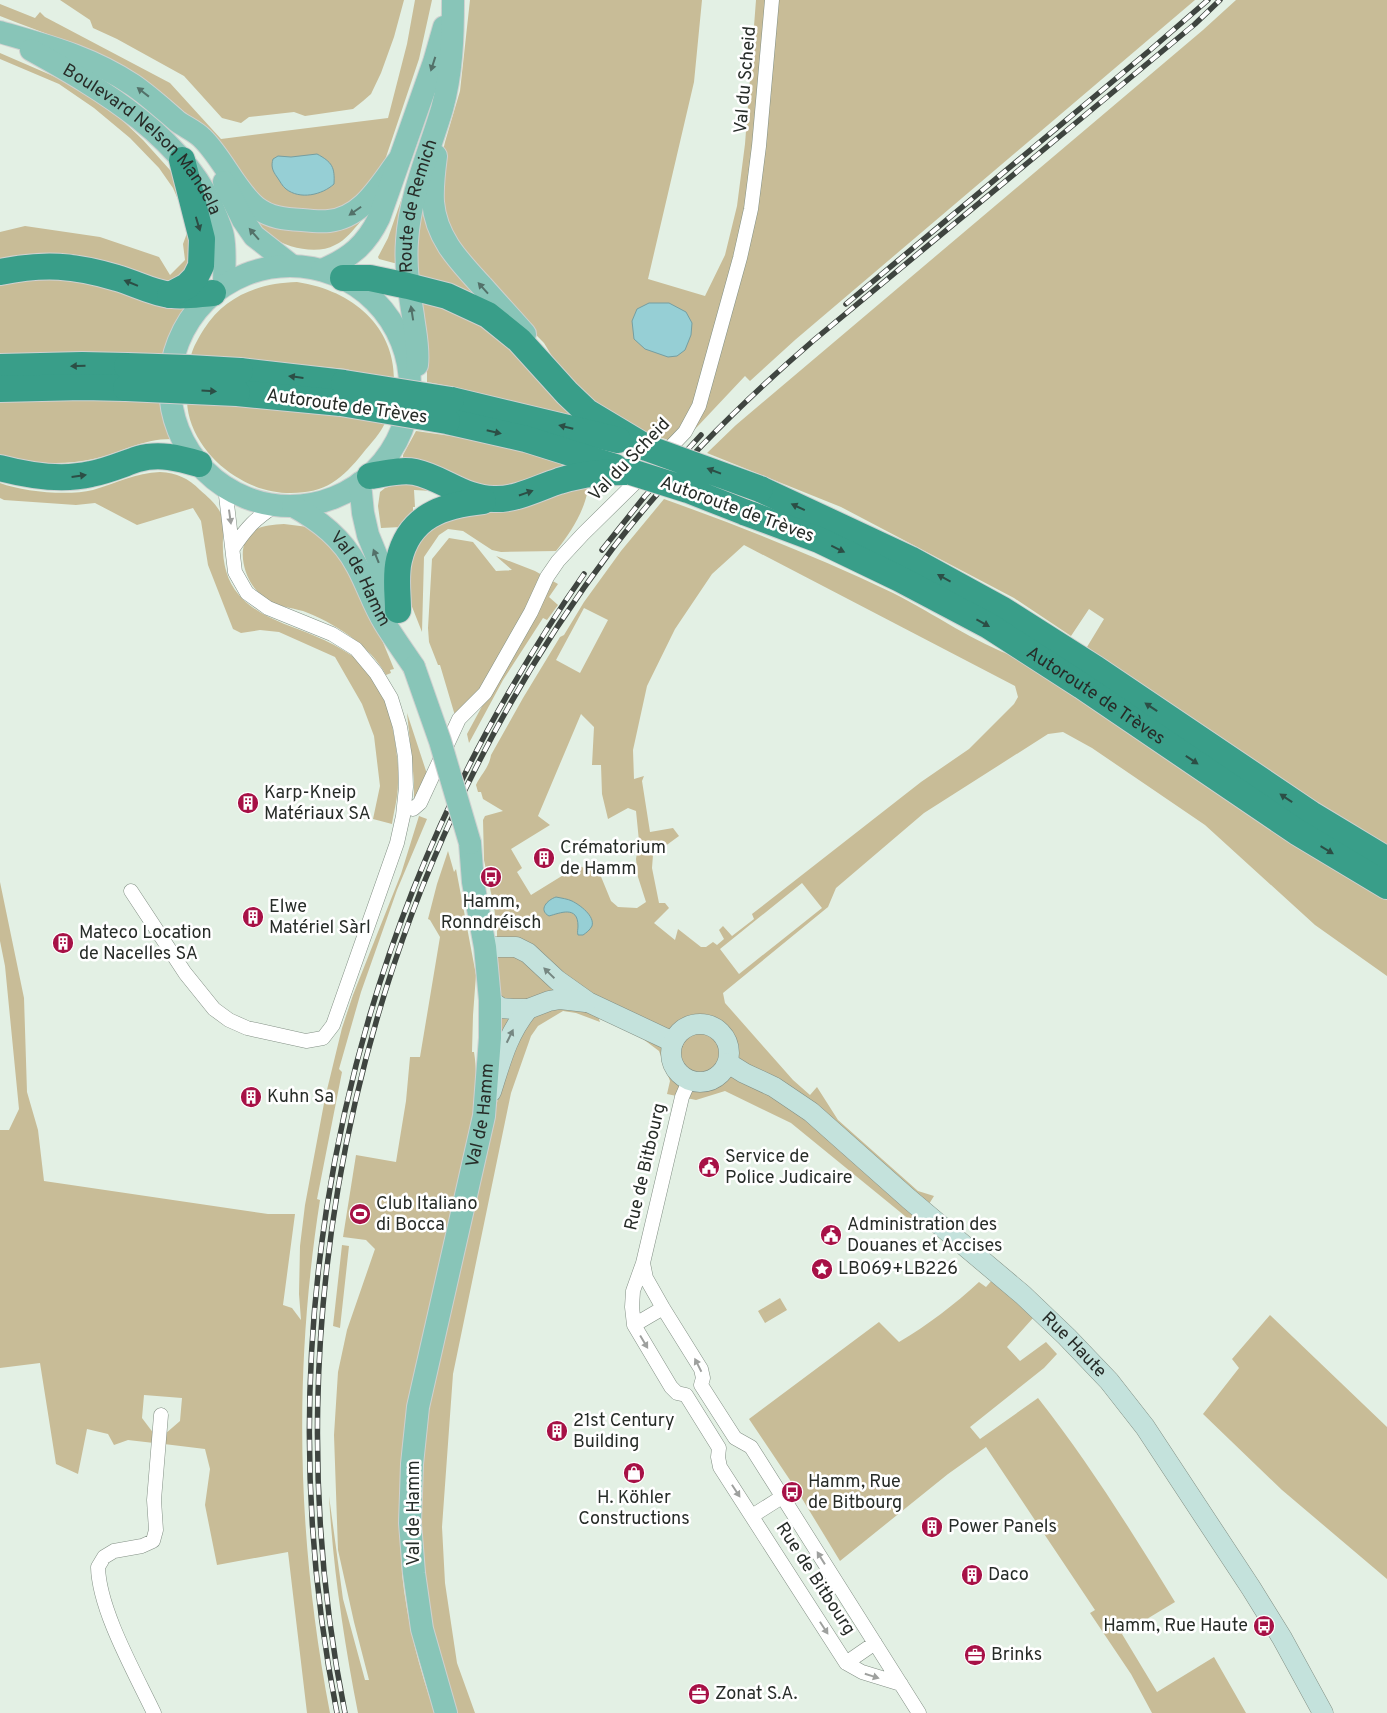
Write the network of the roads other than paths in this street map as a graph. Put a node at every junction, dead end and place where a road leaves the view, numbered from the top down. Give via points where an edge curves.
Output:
1 (452, 0) edge
2 (772, 0) edge
3 (0, 32) edge
4 (450, 72) junction
5 (178, 122) junction
6 (182, 160) junction
7 (398, 161) junction
8 (291, 265) junction
9 (0, 272) edge
10 (333, 274) junction
11 (408, 286) junction
12 (218, 289) junction
13 (170, 295) junction
14 (0, 368) edge
15 (126, 377) junction
16 (557, 380) junction
17 (0, 389) edge
18 (449, 410) junction
19 (407, 412) junction
20 (647, 448) junction
21 (199, 464) junction
22 (0, 468) edge
23 (630, 472) junction
24 (365, 479) junction
25 (225, 487) junction
26 (494, 499) junction
27 (284, 506) junction
28 (233, 548) junction
29 (398, 610) junction
30 (414, 667) junction
31 (413, 809) dead end
32 (1387, 860) edge
33 (1387, 886) edge
34 (131, 892) dead end
35 (485, 948) junction
36 (490, 1000) junction
37 (588, 1002) junction
38 (528, 1009) junction
39 (673, 1042) junction
40 (728, 1063) junction
41 (689, 1080) junction
42 (484, 1116) junction
43 (643, 1263) junction
44 (662, 1308) junction
45 (634, 1325) junction
46 (701, 1385) junction
47 (686, 1395) junction
48 (718, 1412) junction
49 (161, 1415) dead end
50 (703, 1422) junction
51 (735, 1438) junction
52 (719, 1448) junction
53 (782, 1497) junction
54 (752, 1516) junction
55 (875, 1643) junction
56 (846, 1662) junction
57 (901, 1684) junction
58 (154, 1713) edge
59 (446, 1713) edge
60 (919, 1713) edge
61 (1323, 1713) edge

1 - 4 main road, Route de Remich
1 -> 7 main road, Route de Remich via 434,62
2 - 31 street, Val du Scheid via 751,208 708,378 693,419 676,442 558,561 485,693 459,719 420,802
5 -> 3 main road, Boulevard Nelson Mandela via 134,85 104,67 69,52
3 - 6 main road, Boulevard Nelson Mandela via 90,84 153,131
4 - 11 main road, Route de Remich via 442,108 414,194 407,242
16 -> 4 main road via 528,338 453,255 437,222 433,179 438,144 449,105
7 -> 5 main road, Boulevard Nelson Mandela via 367,202 343,219 327,222 283,219 255,206 202,138
8 -> 5 main road, Boulevard Nelson Mandela via 254,236 242,220 223,180
6 - 12 main road, Boulevard Nelson Mandela via 202,185 223,235
6 -> 13 highway via 202,239 201,266 187,286
7 - 10 main road, Route de Remich via 372,232
8 - 10 main road
8 - 12 main road via 256,270
13 -> 9 highway via 80,268 44,266
10 - 11 highway
10 - 19 main road via 360,288 376,301 398,334 406,353 409,373
11 - 16 highway via 447,296 488,315 519,340
19 -> 11 main road, Route de Remich via 415,388 418,362
12 - 13 highway via 186,296
12 - 21 main road via 198,308 183,332 172,365 170,386 177,428
15 -> 14 highway, Autoroute de Trèves via 82,366
15 - 17 highway, Autoroute de Trèves via 83,387
15 - 18 highway, Autoroute de Trèves, bridge via 188,389 238,382 343,393
16 - 20 highway via 587,412
20 -> 18 highway, Autoroute de Trèves
18 -> 23 highway, Autoroute de Trèves
19 - 24 main road via 393,447
32 -> 20 highway, Autoroute de Trèves, bridge via 1311,814 1003,610 910,559 760,489
22 -> 21 highway via 31,475 70,477 153,456
21 - 25 main road
26 -> 23 highway via 511,498 591,472
23 -> 33 highway, Autoroute de Trèves, bridge via 819,540 989,626 1298,832
24 - 26 highway via 402,471 414,472 463,493
24 - 27 main road via 328,500
29 -> 24 main road, Val de Hamm via 362,513
25 - 27 main road via 258,502
25 -> 28 street
26 - 29 highway via 450,506 426,517 408,536 398,561
27 - 28 street via 258,517
27 - 30 main road, Val de Hamm via 315,518 345,546 384,621
28 - 34 street via 235,572 247,593 268,608 332,634 356,649 391,698 400,727 406,787 397,843 333,1025 324,1038 306,1041 247,1028 214,1009 185,973
29 - 30 main road, Val de Hamm
30 - 35 main road, Val de Hamm, bridge via 470,844
35 - 36 main road, Val de Hamm
37 -> 35 main road via 557,980 528,953 516,947
36 - 38 main road via 500,1008
36 - 42 main road, Val de Hamm
37 - 38 main road via 549,1000
37 - 39 main road
42 -> 38 main road via 506,1044
39 - 40 main road via 685,1028 694,1024 712,1026 728,1042
39 - 41 main road via 673,1064 679,1074
40 - 41 main road via 722,1074 712,1080 700,1083
40 - 61 main road, Rue Haute via 774,1087 811,1112 1023,1296 1109,1381 1145,1427 1240,1571
41 - 43 street, Rue de Bitbourg via 682,1097
42 - 59 main road, Val de Hamm via 418,1407 412,1464 410,1524 415,1582 422,1629
43 - 44 street, Rue de Bitbourg via 646,1278
43 - 45 street, Rue de Bitbourg via 633,1290
44 - 45 street
46 -> 44 street, Rue de Bitbourg via 701,1369
45 -> 47 street, Rue de Bitbourg via 671,1387
46 - 47 street
46 - 48 street, Rue de Bitbourg
47 - 50 street, Rue de Bitbourg
48 - 50 street
48 - 51 street, Rue de Bitbourg
49 - 58 street via 153,1541 114,1551 104,1557 98,1567 101,1589 115,1629
50 - 52 street, Rue de Bitbourg
51 - 52 street
51 - 53 street, Rue de Bitbourg via 751,1447
52 -> 54 street, Rue de Bitbourg via 720,1467
53 - 54 street, Rue de Bitbourg
55 -> 53 street, Rue de Bitbourg
54 -> 56 street, Rue de Bitbourg
55 - 56 street, Rue de Bitbourg
55 - 57 street, Rue de Bitbourg
56 -> 57 street, Rue de Bitbourg via 862,1672
57 - 60 street, Rue de Bitbourg

